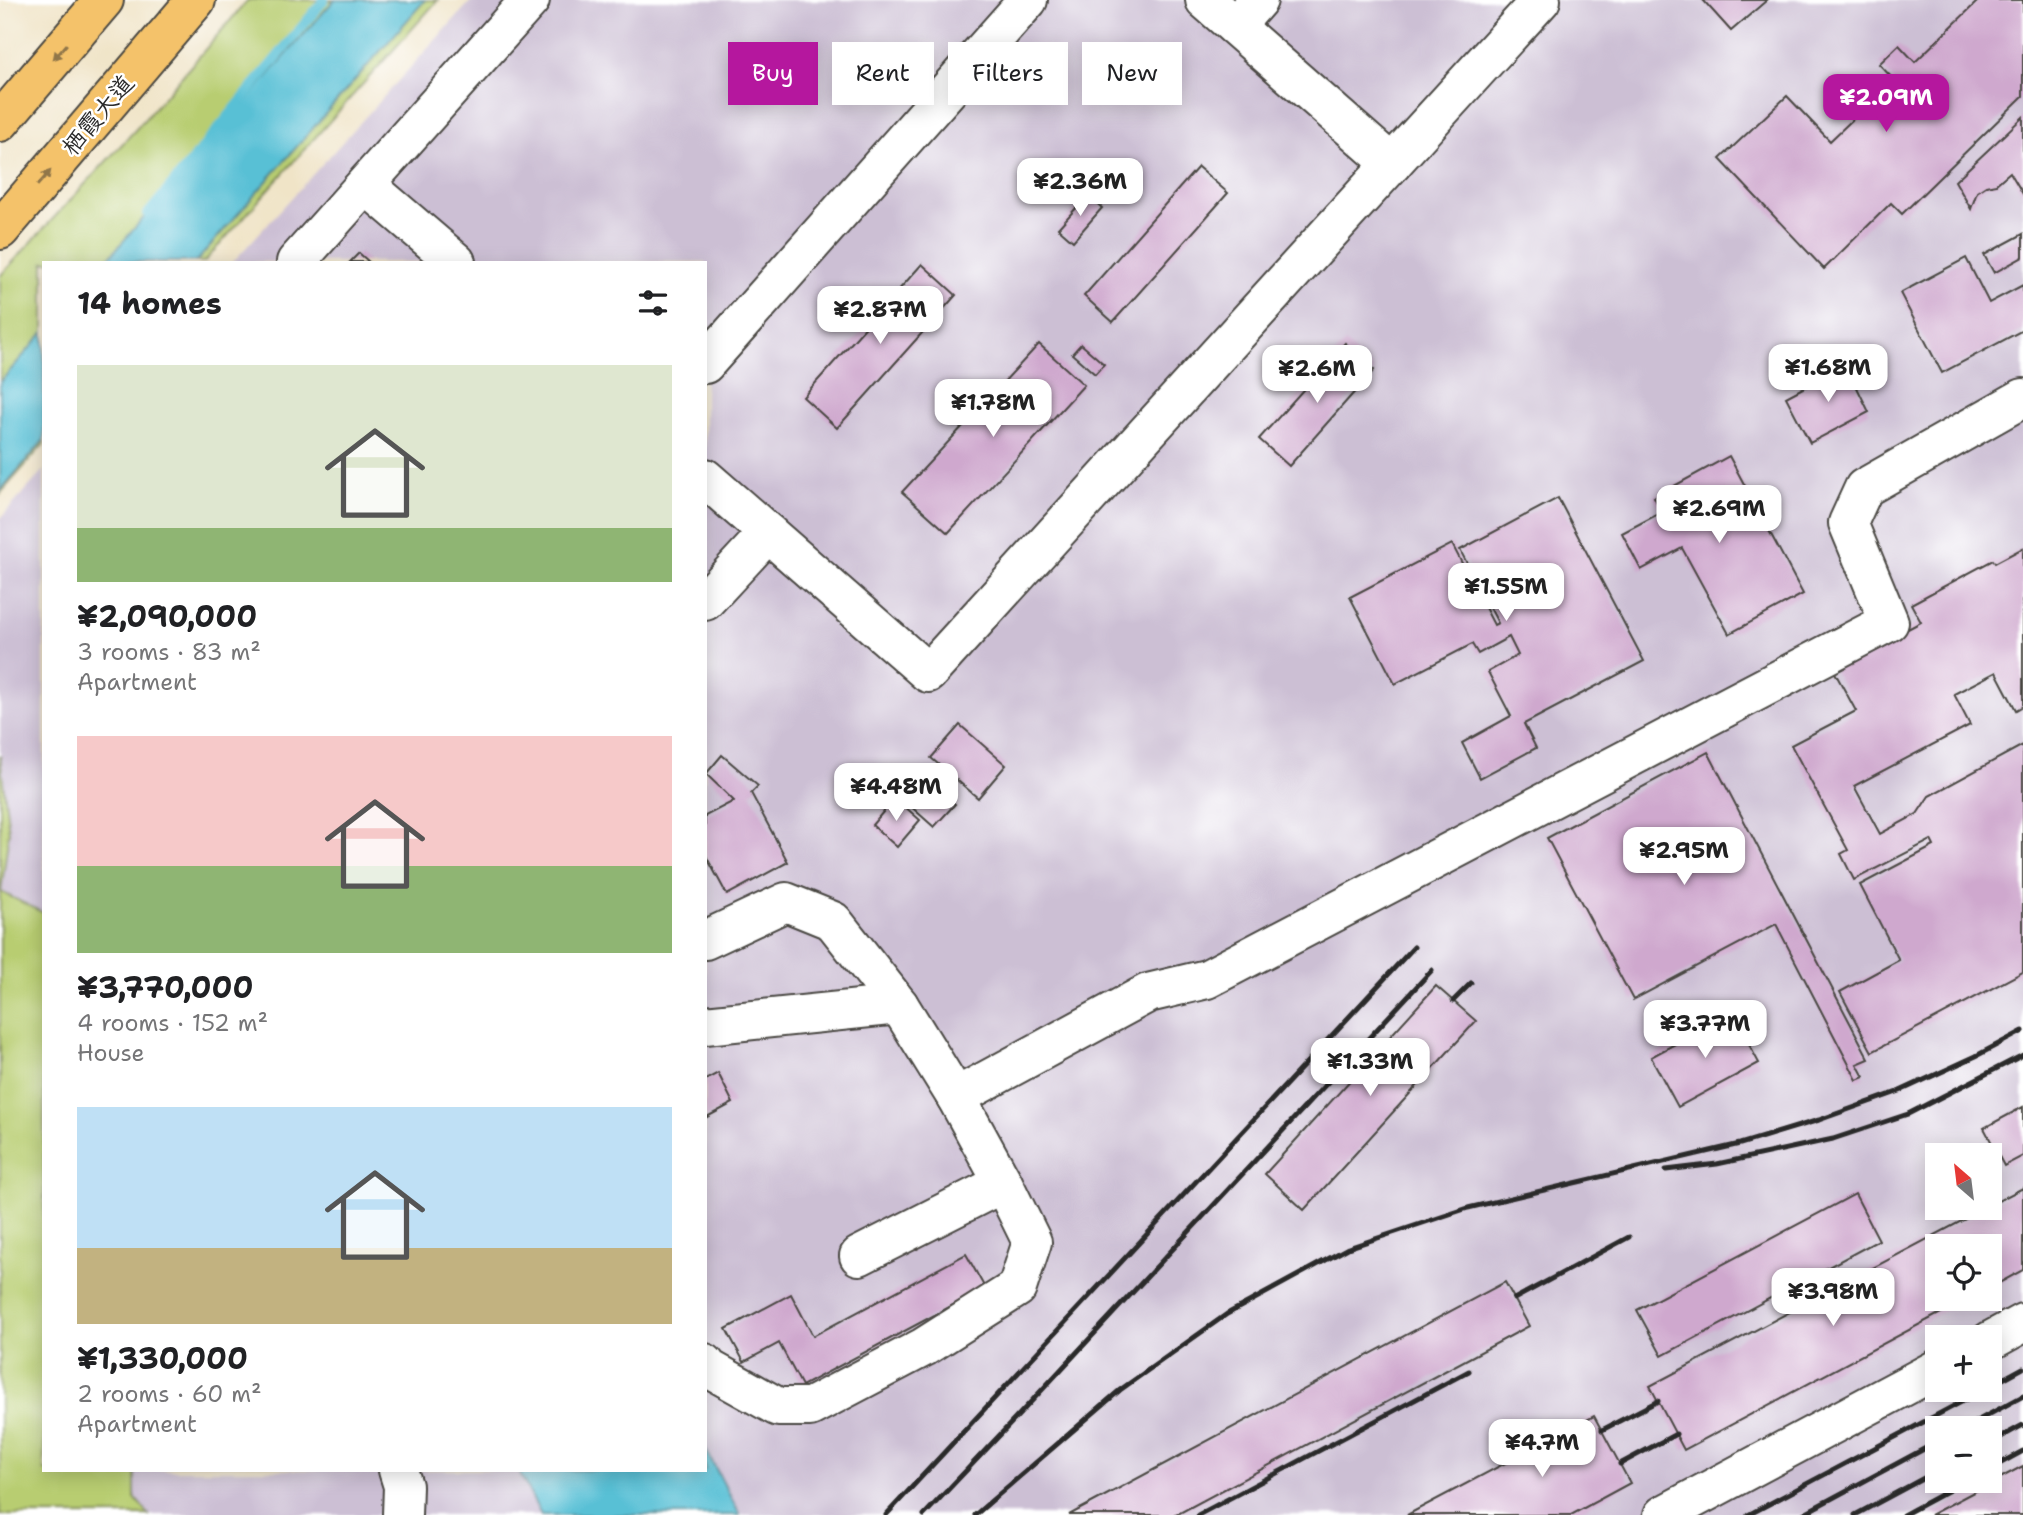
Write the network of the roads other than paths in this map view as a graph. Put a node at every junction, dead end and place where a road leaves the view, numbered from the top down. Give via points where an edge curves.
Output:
1 (104, 0) edge
2 (196, 0) edge
3 (530, 0) edge
4 (1028, 0) edge
5 (1205, 0) edge
6 (1541, 0) edge
7 (1246, 13) edge
8 (0, 122) edge
9 (1392, 164) junction
10 (366, 185) junction
11 (0, 230) edge
12 (297, 261) edge
13 (455, 261) edge
14 (707, 362) edge
15 (2023, 398) edge
16 (707, 480) edge
17 (768, 533) junction
18 (707, 599) edge
19 (707, 939) edge
20 (899, 1005) junction
21 (707, 1026) edge
22 (956, 1097) junction
23 (1003, 1182) junction
24 (859, 1256) dead end
25 (2023, 1323) edge
26 (2002, 1334) edge
27 (707, 1366) edge
28 (1925, 1375) edge
29 (399, 1472) edge
30 (402, 1515) edge
31 (1663, 1515) edge

1 -> 8 highway
11 -> 2 highway, 栖霞大道
3 - 10 lane
4 - 14 lane
5 - 7 lane
6 - 9 lane
7 - 9 lane
9 - 17 lane via 928,673
10 - 12 lane
10 - 13 lane
15 - 22 lane via 1864,488 1848,523 1889,622 1207,979 1148,993
16 - 17 lane
17 - 18 lane
19 - 20 lane via 786,902 833,921
20 - 21 lane
20 - 22 lane
22 - 23 lane
23 - 24 lane
23 - 27 lane via 1032,1242 1017,1288 924,1347 810,1407 778,1407
25 - 26 lane
28 - 31 lane
29 - 30 lane

